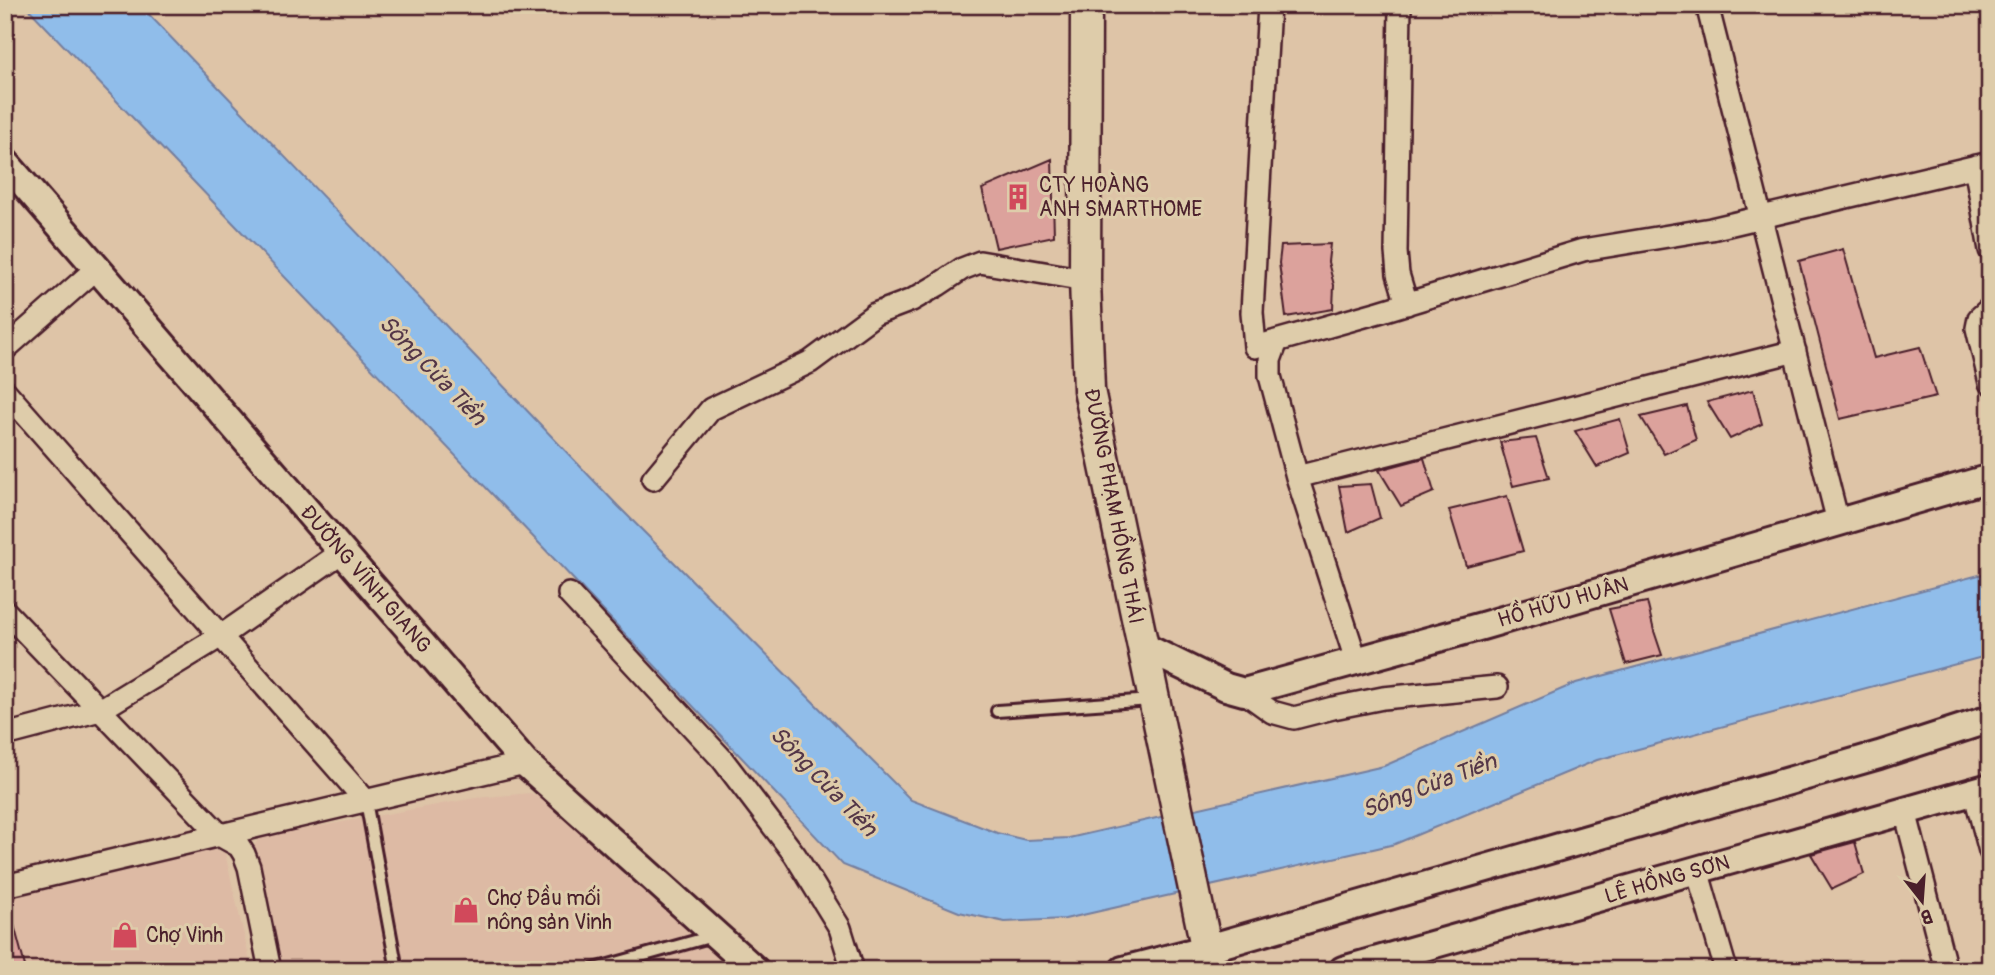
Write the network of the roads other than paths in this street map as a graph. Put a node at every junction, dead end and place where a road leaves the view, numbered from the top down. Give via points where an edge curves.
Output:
1 (1086, 5) edge
2 (1269, 5) edge
3 (1400, 5) edge
4 (1707, 5) edge
5 (5, 162) edge
6 (1982, 164) edge
7 (1760, 217) junction
8 (1990, 250) edge
9 (97, 268) junction
10 (1085, 280) junction
11 (1407, 304) junction
12 (1990, 308) edge
13 (1277, 341) junction
14 (5, 349) edge
15 (1795, 351) junction
16 (1990, 383) edge
17 (5, 391) edge
18 (1297, 477) junction
19 (1990, 478) edge
20 (653, 479) dead end
21 (1838, 522) junction
22 (342, 552) junction
23 (569, 594) dead end
24 (5, 611) edge
25 (221, 636) junction
26 (1142, 646) junction
27 (1356, 660) junction
28 (1497, 687) dead end
29 (1244, 692) junction
30 (1154, 700) junction
31 (100, 710) junction
32 (997, 711) dead end
33 (1990, 719) edge
34 (5, 735) edge
35 (525, 764) junction
36 (1982, 789) edge
37 (366, 801) junction
38 (1905, 811) junction
39 (221, 836) junction
40 (1990, 851) edge
41 (1698, 870) junction
42 (5, 886) edge
43 (715, 935) junction
44 (1208, 960) edge
45 (270, 970) edge
46 (397, 970) edge
47 (591, 970) edge
48 (755, 970) edge
49 (853, 970) edge
50 (1123, 970) edge
51 (1343, 970) edge
52 (1726, 970) edge
53 (1946, 970) edge

1 - 10 main road, ĐƯỜNG PHẠM HỒNG THÁI
2 - 13 street via 1252,312 1255,347
3 - 11 street via 1396,252
4 - 7 street
5 - 9 street, ĐƯỜNG VĨNH GIANG
6 - 7 street
6 - 8 street
7 - 11 street via 1583,250
7 - 15 street
9 - 14 street
9 - 22 street, ĐƯỜNG VĨNH GIANG
10 - 20 street via 980,262 961,269 912,300 875,314 810,362 712,409
10 - 26 main road, ĐƯỜNG PHẠM HỒNG THÁI via 1089,390
11 - 13 street
12 - 16 street via 1979,318 1977,328
13 - 18 street via 1270,376
15 - 18 street
15 - 21 street
17 - 25 street
18 - 27 street
19 - 21 street, HỒ HỮU HUÂN
21 - 27 street, HỒ HỮU HUÂN
22 - 25 street
22 - 35 street, ĐƯỜNG VĨNH GIANG
23 - 49 street via 730,769 795,855 840,928
24 - 31 street
25 - 31 street
25 - 37 street
26 - 29 street
26 - 30 main road, ĐƯỜNG PHẠM HỒNG THÁI
27 - 29 street, HỒ HỮU HUÂN
28 - 29 street via 1382,698 1294,718 1272,712
30 - 32 lane
30 - 44 main road, ĐƯỜNG PHẠM HỒNG THÁI
31 - 34 street
31 - 39 street
33 - 44 street
35 - 37 street
35 - 43 street, ĐƯỜNG VĨNH GIANG
36 - 38 street, LÊ HỒNG SƠN
36 - 40 street
37 - 39 street
37 - 46 lane
38 - 41 street, LÊ HỒNG SƠN
38 - 53 street
39 - 42 street
39 - 45 street via 239,846 249,867
41 - 51 street, LÊ HỒNG SƠN
41 - 52 street
43 - 47 lane
43 - 48 street, ĐƯỜNG VĨNH GIANG
44 - 50 street

